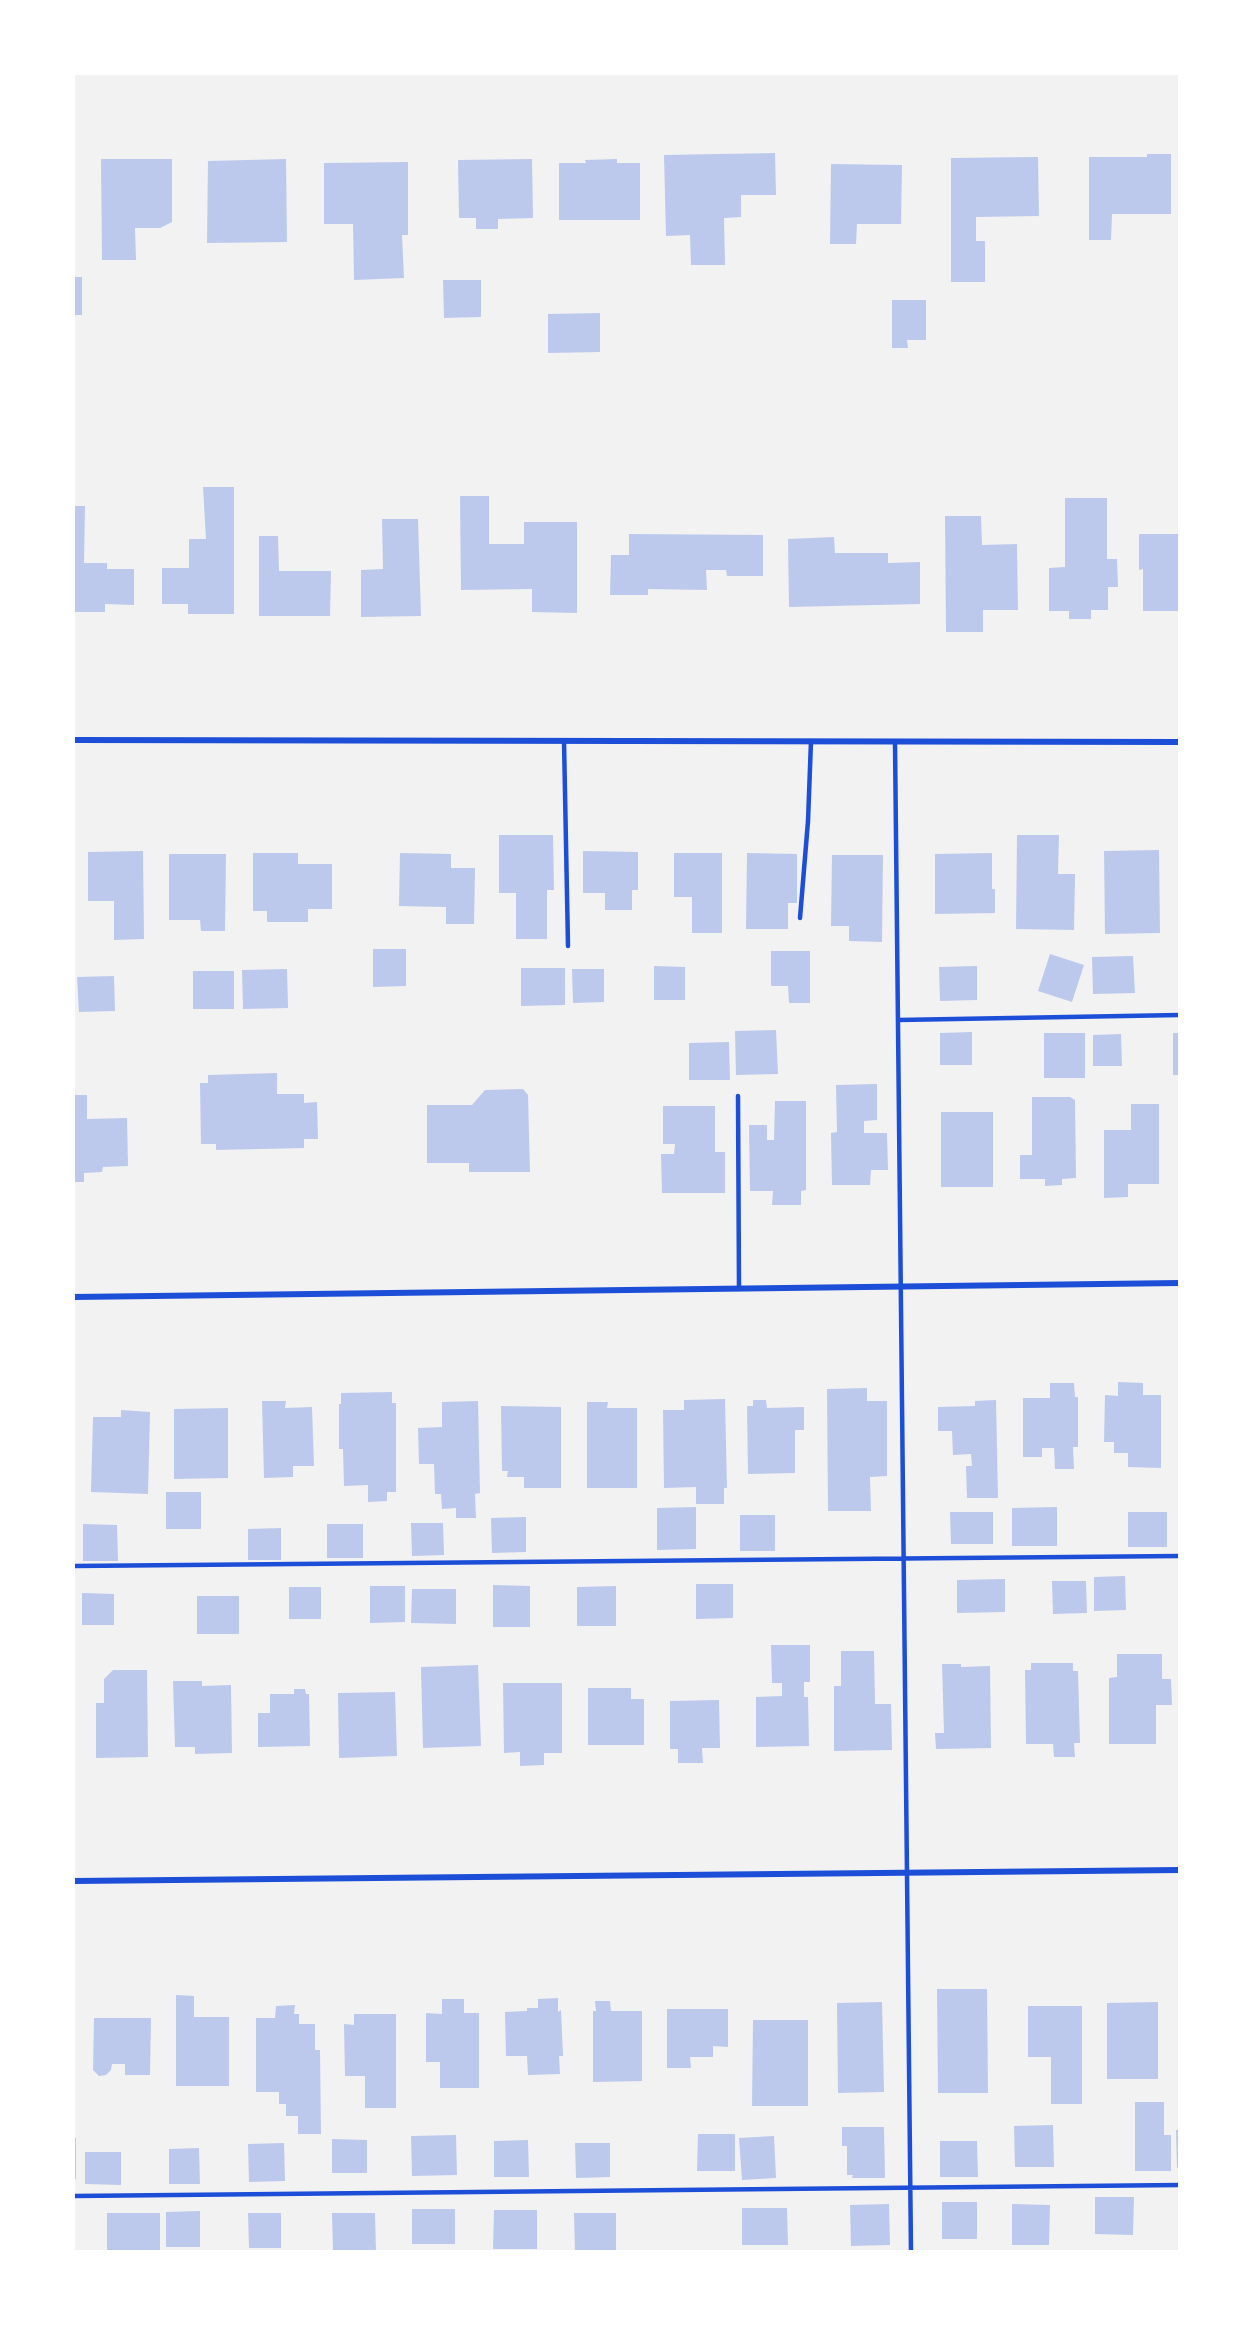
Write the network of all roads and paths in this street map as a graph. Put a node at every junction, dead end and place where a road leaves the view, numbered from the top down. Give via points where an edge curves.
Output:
1 (74, 740) edge
2 (564, 741) junction
3 (811, 741) junction
4 (895, 742) junction
5 (1179, 742) edge
6 (800, 918) dead end
7 (568, 946) dead end
8 (1179, 1015) edge
9 (898, 1020) junction
10 (738, 1096) dead end
11 (1179, 1283) edge
12 (901, 1287) junction
13 (739, 1289) junction
14 (74, 1297) edge
15 (1179, 1556) edge
16 (904, 1559) junction
17 (74, 1566) edge
18 (1179, 1870) edge
19 (907, 1873) junction
20 (74, 1881) edge
21 (1179, 2185) edge
22 (911, 2188) junction
23 (74, 2196) edge
24 (911, 2252) edge

1 - 2 street
2 - 3 street
2 - 7 lane
3 - 4 street
3 - 6 lane
4 - 5 street
4 - 9 lane
8 - 9 lane
9 - 12 lane
10 - 13 lane
11 - 12 street
12 - 13 street
12 - 16 lane
13 - 14 street
15 - 16 lane
16 - 17 lane
16 - 19 lane
18 - 19 street
19 - 20 street
19 - 22 lane
21 - 22 lane
22 - 23 lane
22 - 24 lane

